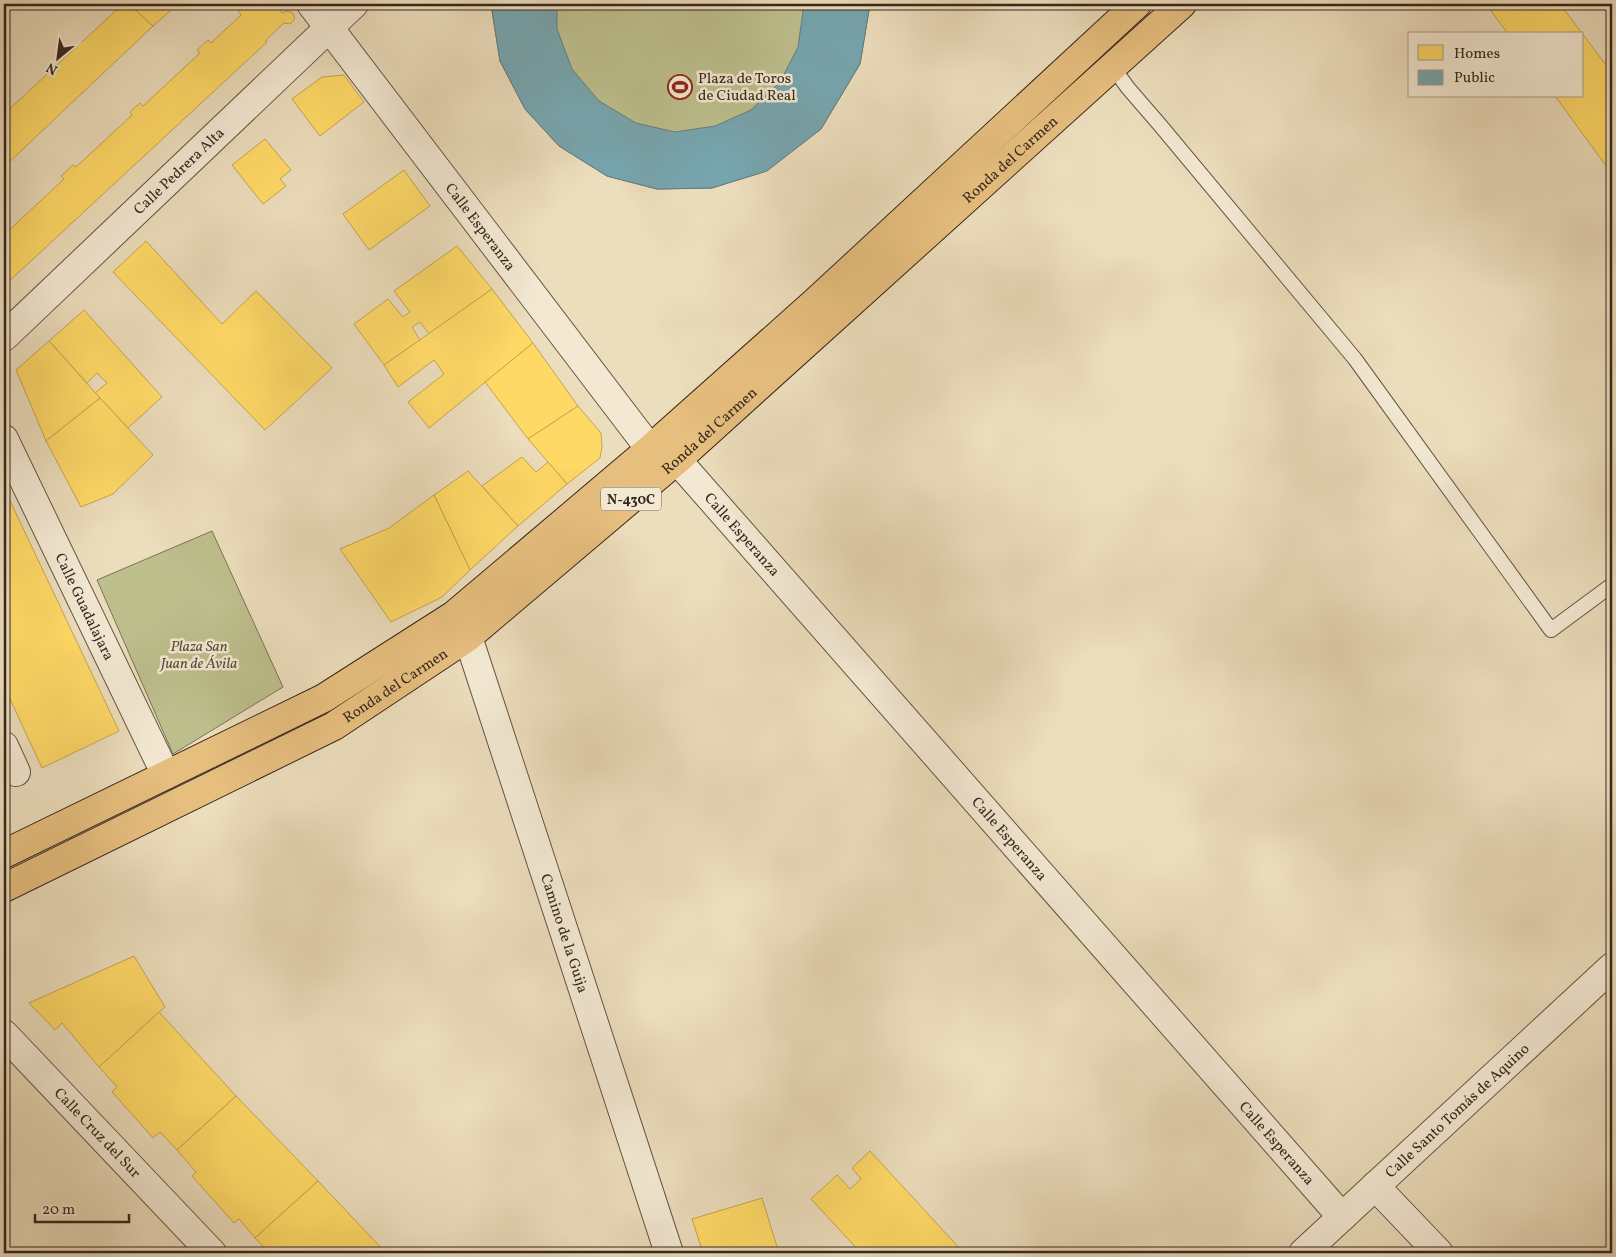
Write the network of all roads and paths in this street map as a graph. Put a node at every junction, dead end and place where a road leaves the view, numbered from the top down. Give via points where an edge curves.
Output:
1 (311, 4) edge
2 (354, 4) edge
3 (1136, 4) edge
4 (1182, 4) edge
5 (329, 28) junction
6 (1112, 66) junction
7 (4, 337) edge
8 (4, 439) edge
9 (650, 449) junction
10 (677, 460) junction
11 (1612, 584) edge
12 (461, 626) junction
13 (4, 746) edge
14 (16, 772) dead end
15 (166, 775) junction
16 (4, 854) edge
17 (4, 888) edge
18 (1612, 967) edge
19 (4, 1034) edge
20 (1375, 1186) junction
21 (1342, 1216) junction
22 (212, 1253) edge
23 (668, 1253) edge
24 (1302, 1253) edge
25 (1439, 1253) edge

1 - 5 street, Calle Esperanza
2 - 5 street, Calle Pedrera Alta
3 - 9 highway, Ronda del Carmen / N-430C via 815,302
4 - 6 highway, Ronda del Carmen / N-430C
5 - 7 street, Calle Pedrera Alta
5 - 9 street, Calle Esperanza
6 - 10 highway, Ronda del Carmen / N-430C
6 - 11 lane via 1355,359 1551,630
8 - 15 street, Calle Guadalajara
9 - 12 highway, Ronda del Carmen / N-430C
10 - 12 highway, Ronda del Carmen / N-430C
10 - 21 street, Calle Esperanza
12 - 15 highway, Ronda del Carmen / N-430C via 324,698
12 - 17 highway, Ronda del Carmen / N-430C via 334,726
12 - 23 street, Camino de la Guija
13 - 14 street
15 - 16 highway, Ronda del Carmen / N-430C
18 - 20 street, Calle Santo Tomás de Aquino
19 - 22 street, Calle Cruz del Sur
20 - 21 street, Calle Santo Tomás de Aquino
20 - 25 street
21 - 24 street, Calle Santo Tomás de Aquino

